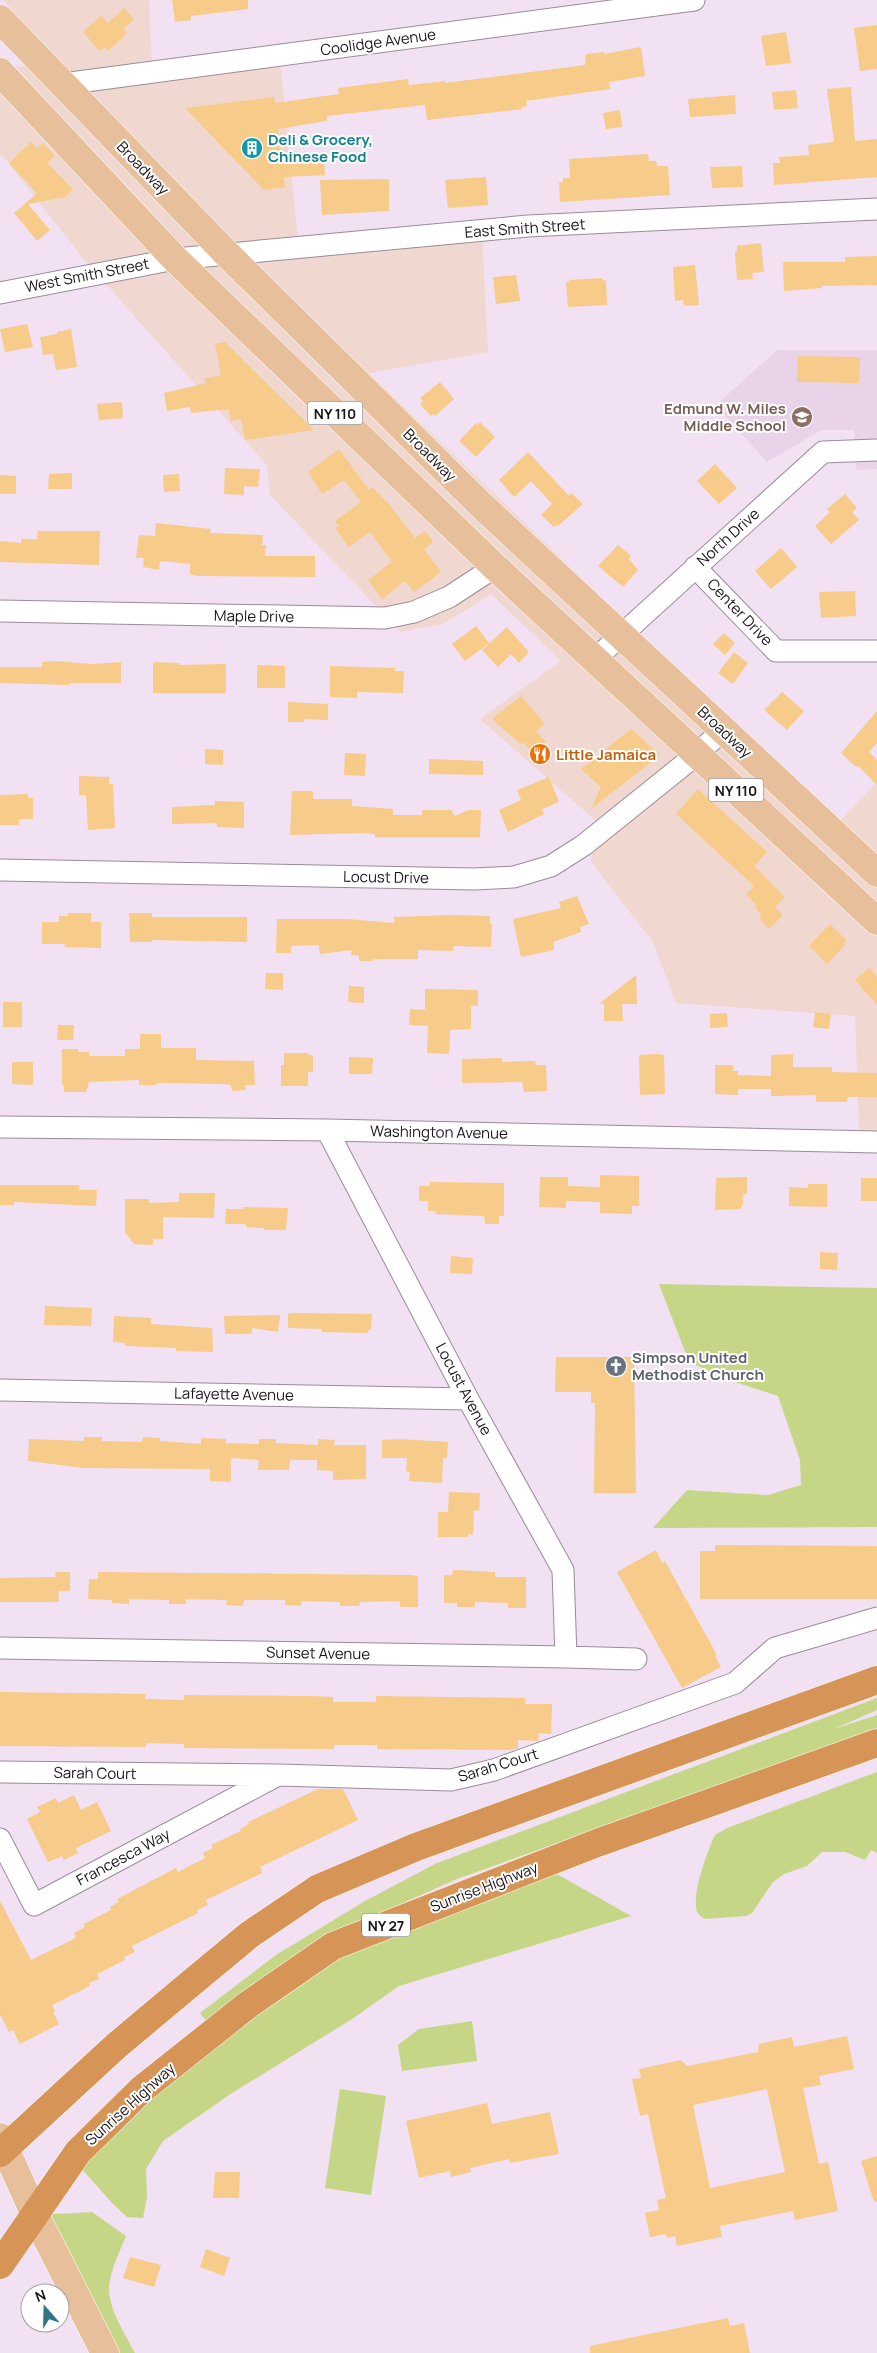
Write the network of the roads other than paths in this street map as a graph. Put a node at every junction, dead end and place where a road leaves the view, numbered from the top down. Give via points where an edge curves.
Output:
1 (694, 0) edge
2 (0, 19) edge
3 (0, 72) edge
4 (63, 84) junction
5 (877, 209) edge
6 (227, 254) junction
7 (175, 258) junction
8 (0, 293) edge
9 (877, 450) edge
10 (495, 567) junction
11 (695, 567) junction
12 (0, 611) edge
13 (620, 636) junction
14 (877, 651) edge
15 (595, 659) junction
16 (723, 730) junction
17 (697, 754) junction
18 (0, 870) edge
19 (877, 873) edge
20 (877, 920) edge
21 (0, 1127) edge
22 (326, 1130) junction
23 (877, 1142) edge
24 (0, 1390) edge
25 (468, 1399) junction
26 (877, 1618) edge
27 (0, 1648) edge
28 (566, 1656) junction
29 (636, 1659) dead end
30 (877, 1680) edge
31 (877, 1743) edge
32 (0, 1772) edge
33 (279, 1775) junction
34 (0, 1839) edge
35 (2, 2146) edge
36 (35, 2214) junction
37 (0, 2265) edge
38 (105, 2353) edge

1 - 4 street, Coolidge Avenue
2 - 4 main road, Broadway / NY 110
3 - 7 main road, NY 110
4 - 6 main road, Broadway / NY 110
5 - 6 street, East Smith Street via 528,226
6 - 7 street, East Smith Street
6 - 13 main road, Broadway / NY 110 via 480,504
7 - 8 street, West Smith Street
7 - 10 main road, NY 110
9 - 11 street, North Drive via 823,452
10 - 12 street, Maple Drive via 449,597 414,612 385,618
10 - 15 main road, NY 110
11 - 13 street, North Drive
11 - 14 street, Center Drive via 776,651
13 - 15 street, North Drive
13 - 16 main road, Broadway / NY 110
15 - 17 main road, NY 110
16 - 17 street, Locust Drive
16 - 19 main road, Broadway / NY 110
17 - 18 street, Locust Drive via 584,845 551,866 514,877 474,879
17 - 20 main road, NY 110
21 - 22 street, Washington Avenue
22 - 23 street, Washington Avenue
22 - 25 street, Locust Avenue
24 - 25 street, Lafayette Avenue
25 - 28 street, Locust Avenue via 563,1570
26 - 33 street, Sarah Court via 775,1648 735,1683 494,1770 451,1780
27 - 28 street, Sunset Avenue
28 - 29 street, Sunset Avenue
30 - 35 highway via 416,1847 317,1890 249,1935
31 - 36 highway, Sunrise Highway / NY 27 via 597,1843 333,1946 249,2004 142,2089 78,2152
32 - 33 street, Sarah Court
33 - 34 street, Francesca Way via 34,1905
35 - 36 main road
36 - 37 highway, Sunrise Highway / NY 27
36 - 38 main road

